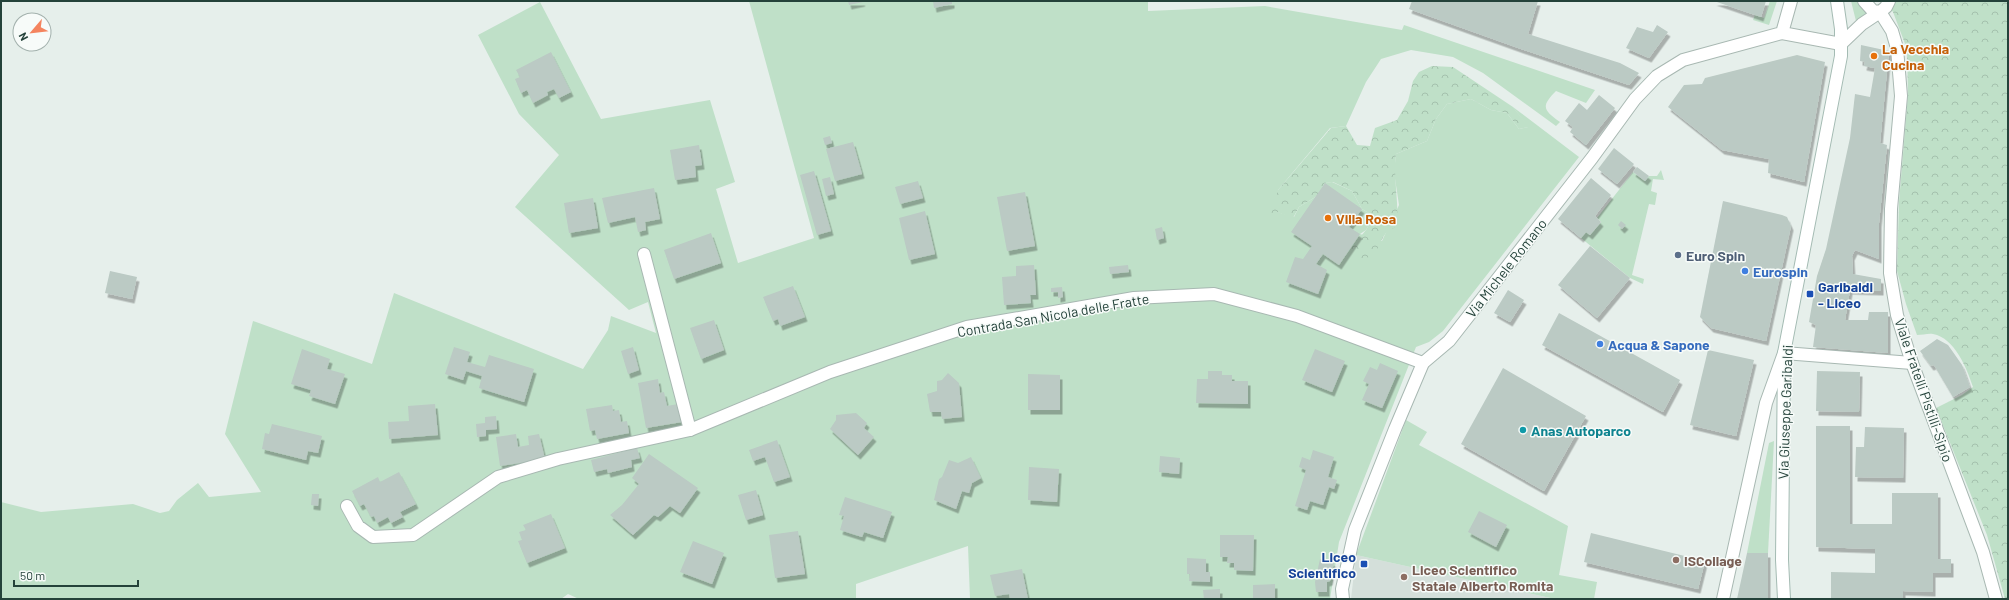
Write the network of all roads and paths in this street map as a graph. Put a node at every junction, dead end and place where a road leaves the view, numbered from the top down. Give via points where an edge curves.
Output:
1 (1791, 1) edge
2 (1832, 1) edge
3 (1837, 1) edge
4 (1864, 1) edge
5 (1888, 1) edge
6 (1880, 12) junction
7 (1838, 14) junction
8 (1782, 33) junction
9 (1841, 44) junction
10 (644, 254) dead end
11 (1784, 353) junction
12 (1423, 363) junction
13 (1912, 363) junction
14 (690, 430) junction
15 (347, 506) dead end
16 (1343, 599) edge
17 (1723, 599) edge
18 (1784, 599) edge
19 (1996, 599) edge

1 - 8 street
2 - 7 street, Via Giuseppe Garibaldi
3 - 7 street, Via Giuseppe Garibaldi
4 - 6 street, Viale Fratelli Pistilli-Sipio via 1873,11
5 - 6 street
6 - 9 street via 1862,24
6 - 13 street, Viale Fratelli Pistilli-Sipio via 1892,31 1897,48 1900,96 1891,209 1890,273 1897,315
7 - 9 street, Via Giuseppe Garibaldi
8 - 9 street, Via Michele Romano
8 - 12 street, Via Michele Romano via 1683,60 1657,76 1635,99 1449,341
9 - 11 street, Via Giuseppe Garibaldi
10 - 14 street
11 - 13 street
11 - 17 street via 1766,403
11 - 18 street, Via Giuseppe Garibaldi
12 - 14 street, Contrada San Nicola delle Fratte via 1297,316 1214,294 1134,298 967,327 830,372
12 - 16 street, Via Michele Romano via 1394,429 1356,530 1342,589
13 - 19 street, Viale Fratelli Pistilli-Sipio via 1983,552
14 - 15 street, Contrada San Nicola delle Fratte via 558,459 498,477 413,535 373,537 358,526

